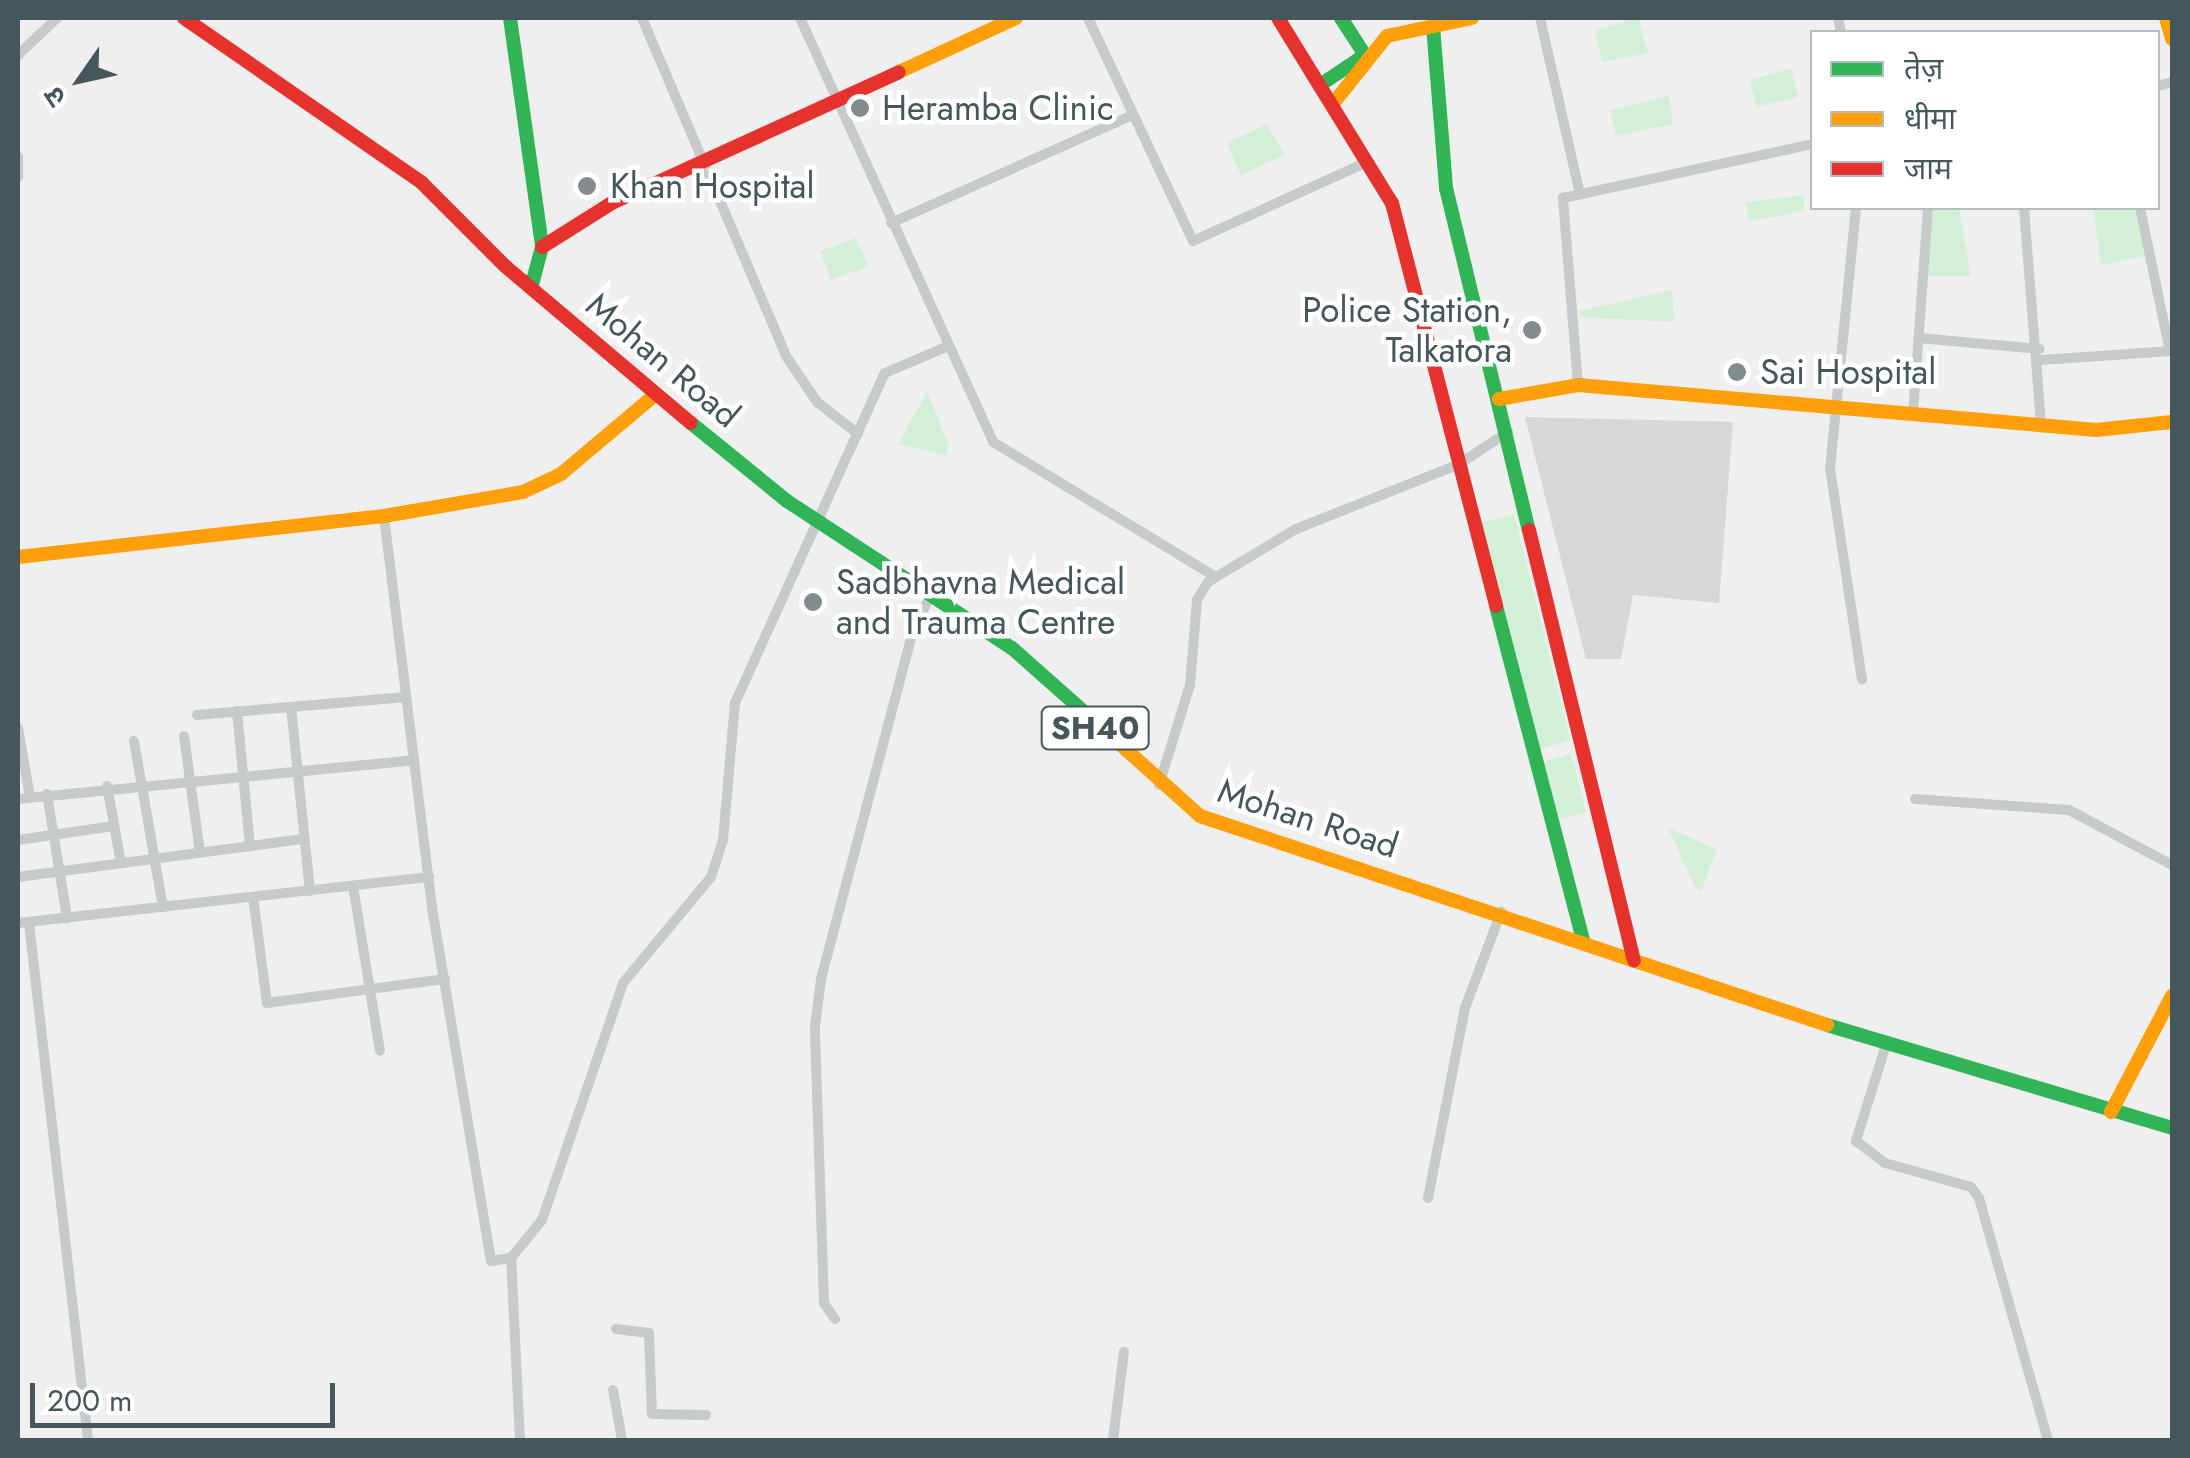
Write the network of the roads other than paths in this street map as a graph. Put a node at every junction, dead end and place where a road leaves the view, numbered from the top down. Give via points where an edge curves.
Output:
1 (56, 18) edge
2 (184, 18) edge
3 (510, 18) edge
4 (642, 18) edge
5 (800, 18) edge
6 (1016, 18) edge
7 (1088, 18) edge
8 (1278, 18) edge
9 (1341, 18) edge
10 (1453, 18) edge
11 (1472, 18) edge
12 (1540, 18) edge
13 (2166, 18) edge
14 (1433, 26) junction
15 (2172, 39) edge
16 (18, 54) edge
17 (1365, 55) junction
18 (1320, 85) junction
19 (837, 101) junction
20 (1332, 104) junction
21 (1132, 115) junction
22 (1810, 144) edge
23 (18, 158) edge
24 (704, 161) junction
25 (1367, 162) junction
26 (18, 177) edge
27 (1580, 194) junction
28 (1856, 210) edge
29 (1928, 210) edge
30 (2024, 210) edge
31 (2140, 210) edge
32 (892, 223) junction
33 (542, 247) junction
34 (531, 288) junction
35 (1918, 338) junction
36 (946, 347) junction
37 (2171, 351) edge
38 (2040, 354) junction
39 (1578, 384) junction
40 (656, 394) junction
41 (1499, 399) junction
42 (1839, 406) junction
43 (1914, 413) junction
44 (2172, 422) edge
45 (2041, 425) junction
46 (1508, 432) junction
47 (858, 434) junction
48 (1459, 464) junction
49 (384, 516) junction
50 (820, 522) junction
51 (18, 557) edge
52 (1214, 576) junction
53 (934, 592) junction
54 (1862, 680) dead end
55 (406, 697) junction
56 (291, 707) junction
57 (237, 712) junction
58 (196, 715) dead end
59 (18, 728) edge
60 (184, 736) dead end
61 (134, 742) dead end
62 (414, 760) junction
63 (297, 770) junction
64 (243, 774) junction
65 (190, 779) junction
66 (141, 783) junction
67 (107, 786) junction
68 (1158, 787) junction
69 (47, 794) junction
70 (24, 798) edge
71 (1915, 799) dead end
72 (114, 826) junction
73 (54, 835) junction
74 (304, 839) junction
75 (18, 840) edge
76 (250, 846) junction
77 (200, 852) junction
78 (154, 858) junction
79 (121, 863) junction
80 (2172, 865) edge
81 (60, 871) junction
82 (18, 877) edge
83 (428, 877) junction
84 (353, 886) junction
85 (310, 891) junction
86 (253, 897) junction
87 (163, 908) junction
88 (1501, 911) junction
89 (67, 918) junction
90 (23, 923) edge
91 (1582, 941) junction
92 (1634, 960) junction
93 (445, 979) junction
94 (369, 986) junction
95 (2172, 996) edge
96 (1886, 1045) junction
97 (380, 1052) dead end
98 (2112, 1112) junction
99 (2172, 1128) edge
100 (1428, 1198) dead end
101 (512, 1258) junction
102 (835, 1319) dead end
103 (616, 1328) dead end
104 (1124, 1352) dead end
105 (612, 1390) dead end
106 (706, 1416) dead end
107 (88, 1440) edge
108 (520, 1440) edge
109 (622, 1440) edge
110 (1113, 1440) edge
111 (2048, 1440) edge

1 - 16 street
2 - 34 street, Mohan Road / SH40 via 422,184
3 - 33 street
4 - 24 street
5 - 19 street
6 - 19 street
7 - 21 street
8 - 18 street
9 - 17 street
10 - 11 street
10 - 14 street
12 - 27 street
13 - 15 street
14 - 17 street via 1387,36
14 - 41 street via 1446,188
17 - 18 street
17 - 20 street
18 - 20 street
19 - 24 street
19 - 32 street
20 - 25 street
21 - 25 street via 1193,242
21 - 32 street
22 - 27 street
23 - 26 street
24 - 33 street via 612,203
24 - 47 street via 786,356 817,402
25 - 48 street via 1392,203
27 - 39 street via 1563,198
28 - 42 street
29 - 35 street
30 - 38 street
31 - 37 street
32 - 36 street
33 - 34 street
34 - 40 street, Mohan Road / SH40
35 - 38 street
35 - 43 street
36 - 47 street via 886,373
36 - 52 street via 993,442
37 - 38 street
38 - 45 street
39 - 41 street
39 - 42 street
40 - 49 street via 561,474 523,492
40 - 50 street, Mohan Road / SH40
41 - 46 street
42 - 43 street
42 - 54 street via 1830,468
43 - 45 street
44 - 45 street via 2096,430
46 - 48 street
46 - 92 street
47 - 50 street
48 - 52 street via 1296,529
48 - 91 street
49 - 51 street
49 - 55 street
50 - 53 street, Mohan Road / SH40
50 - 101 street via 735,702 723,840 711,877 623,983 542,1220
52 - 68 street via 1197,600 1190,685
53 - 68 street, Mohan Road / SH40 via 1012,648
53 - 102 street via 914,626 820,979 815,1026 824,1303
55 - 56 street
55 - 62 street
56 - 57 street
56 - 63 street
57 - 58 street
57 - 64 street
59 - 70 street
60 - 65 street
61 - 66 street
62 - 63 street
62 - 83 street
63 - 64 street
63 - 74 street
64 - 65 street
64 - 76 street
65 - 66 street
65 - 77 street
66 - 67 street
66 - 78 street
67 - 69 street
67 - 72 street
68 - 88 street, Mohan Road / SH40 via 1200,816
69 - 70 street
69 - 73 street
71 - 80 street via 2069,810
72 - 73 street
72 - 79 street
73 - 75 street
73 - 81 street
74 - 76 street
74 - 85 street
76 - 77 street
77 - 78 street
78 - 79 street
78 - 87 street
79 - 81 street
81 - 82 street
81 - 89 street
83 - 84 street
83 - 93 street
84 - 85 street
84 - 94 street
85 - 86 street
86 - 87 street
86 - 94 street via 267,1003
87 - 89 street
88 - 91 street, Mohan Road / SH40
88 - 100 street via 1465,1008
89 - 90 street
90 - 107 street
91 - 92 street, Mohan Road / SH40
92 - 96 street, Mohan Road / SH40
93 - 94 street
93 - 101 street via 491,1261
94 - 97 street
95 - 98 street
96 - 98 street, Mohan Road / SH40
96 - 111 street via 1856,1141 1885,1162 1970,1187 1979,1198
98 - 99 street, Mohan Road / SH40
101 - 108 street
103 - 106 street via 648,1333 652,1414
104 - 110 street
105 - 109 street

